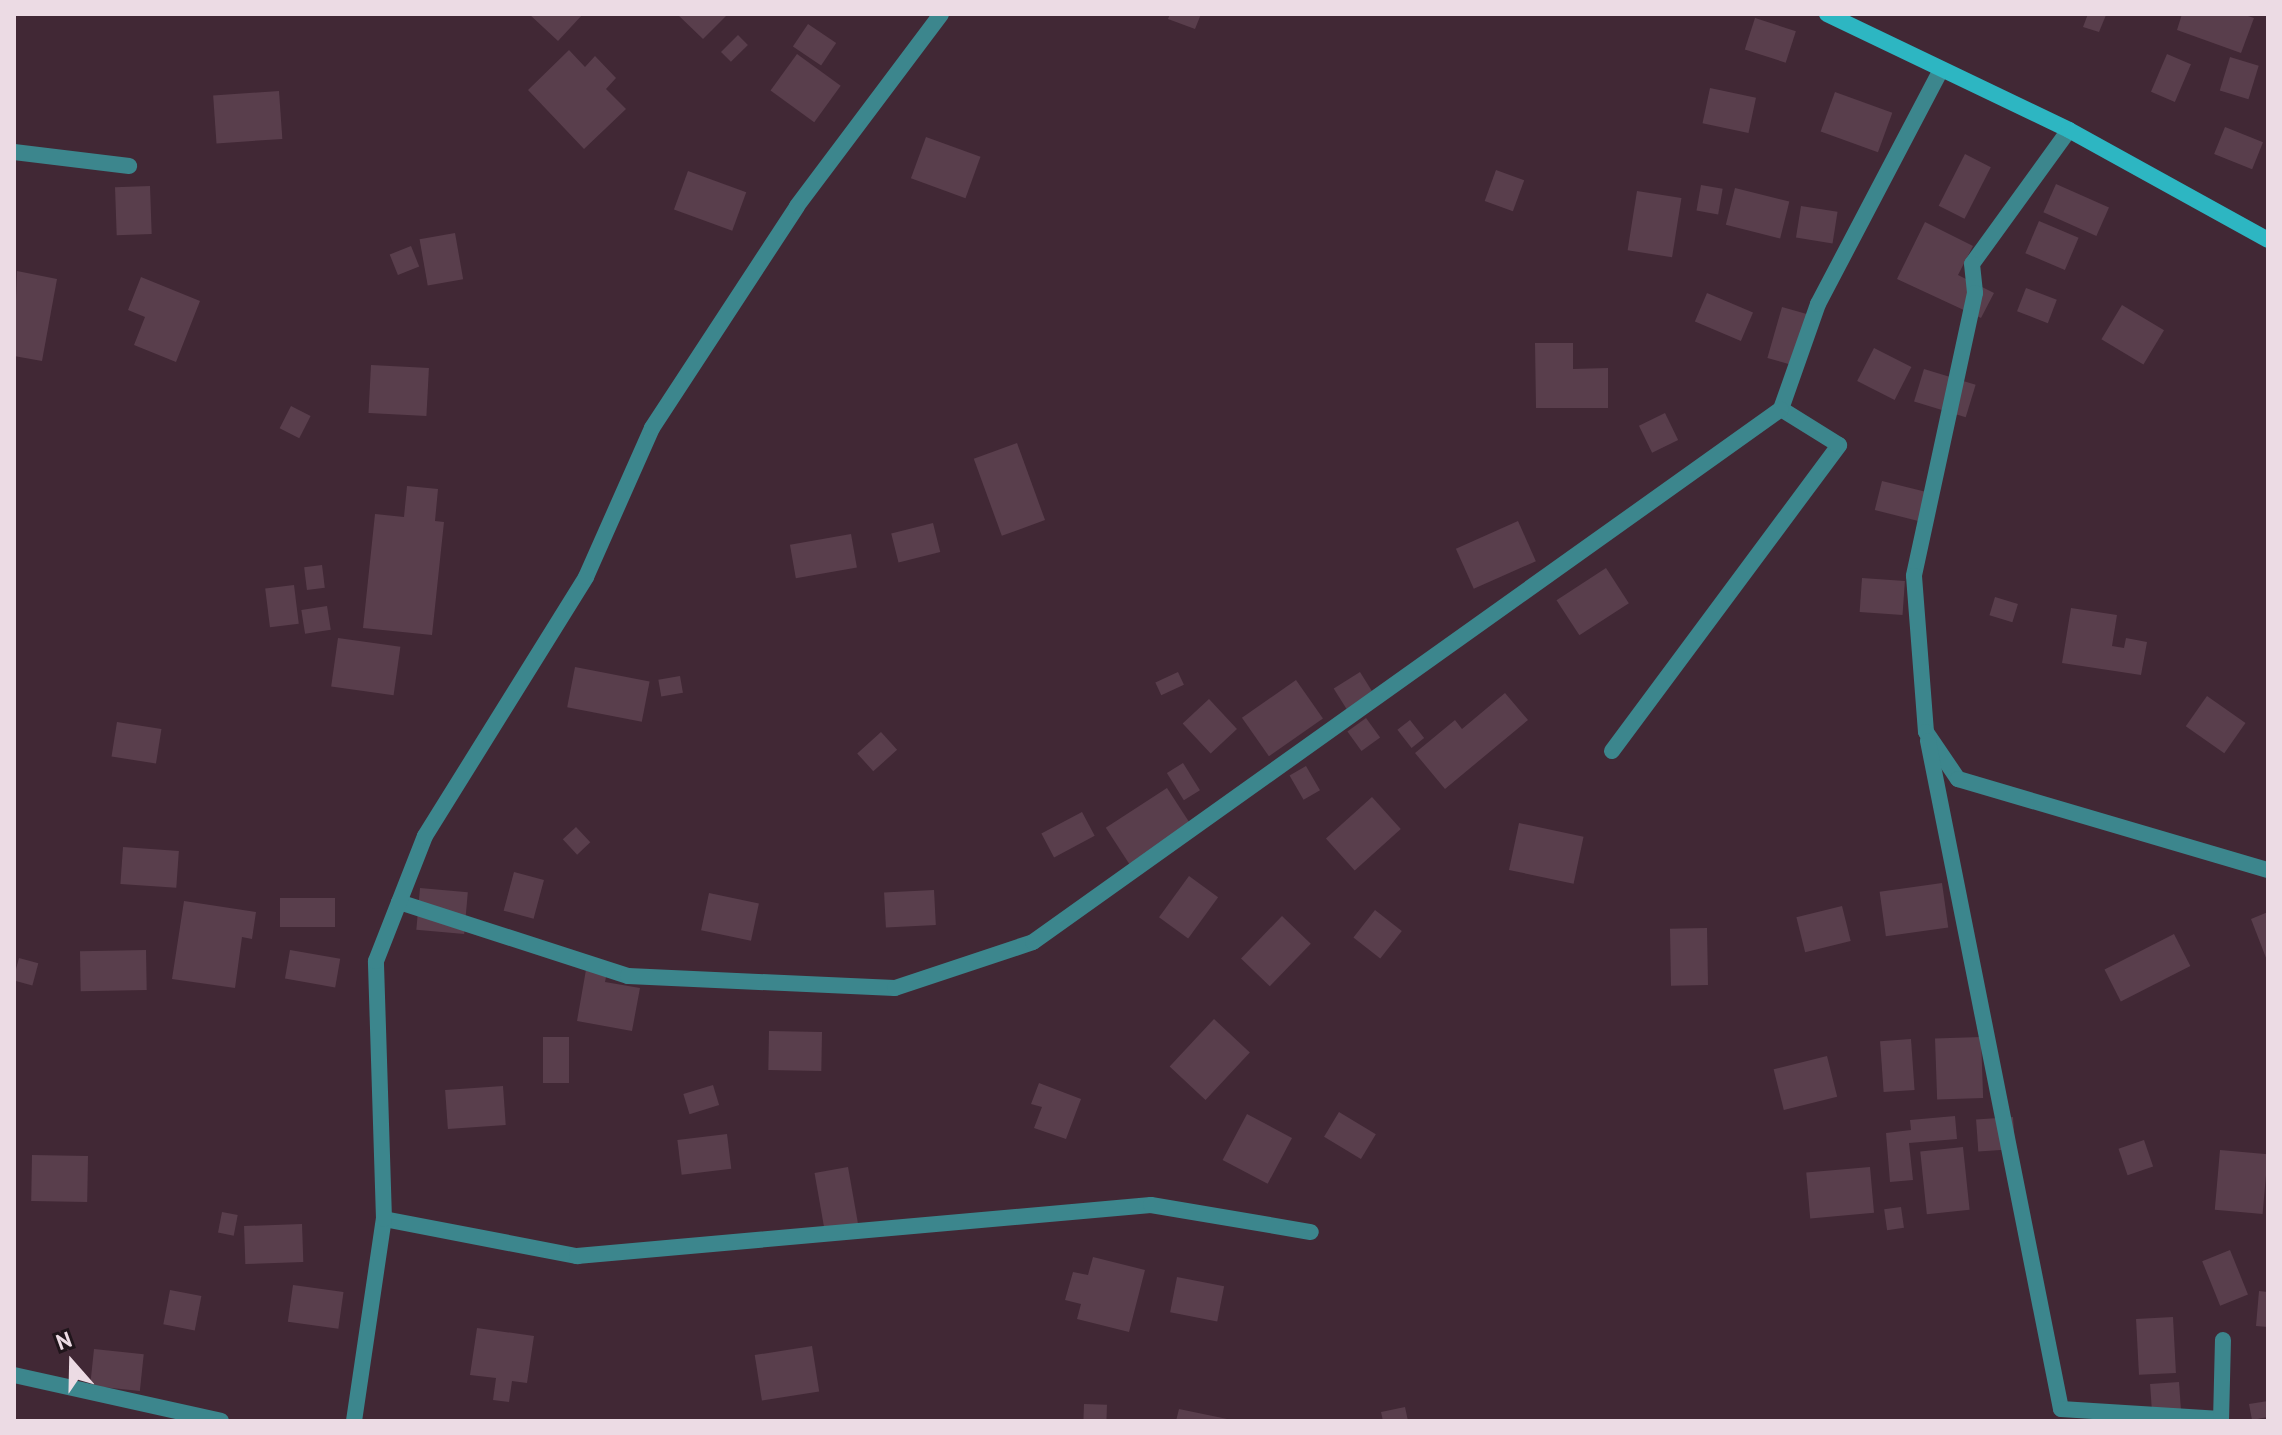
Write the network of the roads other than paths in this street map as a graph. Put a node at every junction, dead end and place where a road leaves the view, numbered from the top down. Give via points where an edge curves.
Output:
1 (941, 14) edge
2 (1827, 14) edge
3 (1941, 70) junction
4 (2069, 130) junction
5 (14, 152) edge
6 (129, 166) dead end
7 (2268, 240) edge
8 (1781, 409) junction
9 (1926, 732) junction
10 (1612, 751) dead end
11 (2268, 870) edge
12 (399, 902) junction
13 (384, 1219) junction
14 (1311, 1232) dead end
15 (2223, 1340) dead end
16 (14, 1375) edge
17 (2221, 1420) edge
18 (221, 1421) edge
19 (354, 1421) edge

1 - 12 street via 797,206 652,428 586,577 425,836
2 - 3 main road
3 - 4 main road
3 - 8 street via 1818,304
4 - 7 main road
4 - 9 street via 1972,264 1975,293 1914,576
5 - 6 street
8 - 10 street via 1839,445
8 - 12 street via 1033,942 895,988 628,976
9 - 11 street via 1958,779
9 - 17 street via 2061,1409
12 - 13 street via 376,961
13 - 14 street via 577,1256 1151,1205
13 - 19 street
15 - 17 street
16 - 18 street

